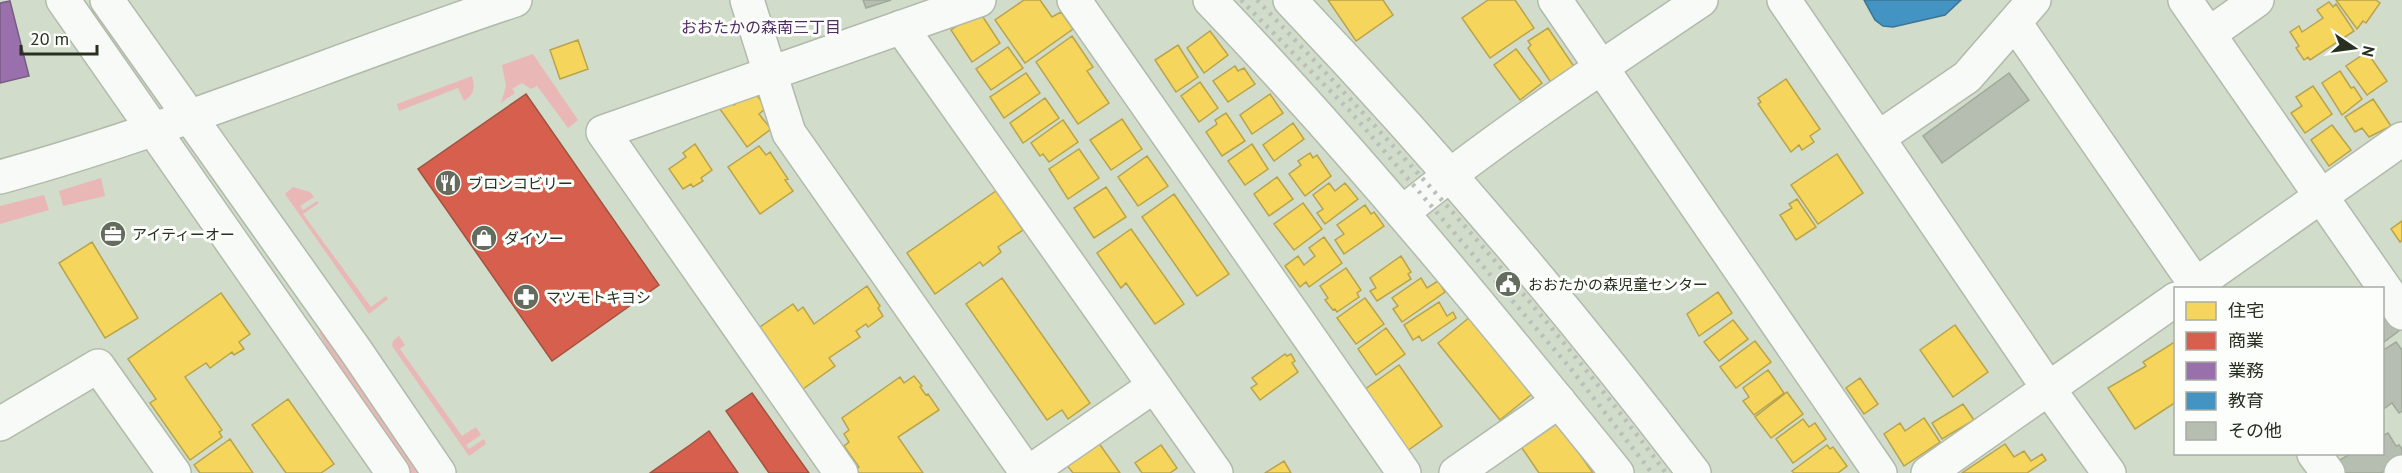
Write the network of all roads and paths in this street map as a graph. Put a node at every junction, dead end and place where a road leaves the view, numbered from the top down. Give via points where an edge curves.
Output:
1 (63, 0) edge
2 (107, 0) edge
3 (515, 0) edge
4 (747, 0) edge
5 (979, 0) edge
6 (1074, 0) edge
7 (1210, 0) edge
8 (1290, 0) edge
9 (1555, 0) edge
10 (1701, 0) edge
11 (1784, 0) edge
12 (2186, 0) edge
13 (2258, 0) edge
14 (2025, 11) edge
15 (901, 27) junction
16 (2209, 34) junction
17 (1601, 67) junction
18 (768, 73) junction
19 (190, 118) junction
20 (154, 130) junction
21 (1878, 138) junction
22 (2402, 139) edge
23 (1449, 175) junction
24 (0, 177) edge
25 (2322, 197) junction
26 (1402, 213) junction
27 (2188, 287) edge
28 (2194, 287) edge
29 (2384, 287) edge
30 (2384, 288) edge
31 (2174, 301) edge
32 (2402, 314) edge
33 (1154, 386) junction
34 (2048, 388) junction
35 (1559, 401) junction
36 (0, 424) edge
37 (2315, 455) edge
38 (174, 473) edge
39 (393, 473) edge
40 (439, 473) edge
41 (841, 473) edge
42 (1028, 473) edge
43 (1216, 473) edge
44 (1404, 473) edge
45 (1456, 473) edge
46 (1617, 473) edge
47 (1694, 473) edge
48 (1880, 473) edge
49 (1928, 473) edge
50 (2109, 473) edge
51 (2328, 473) edge

1 - 20 street
2 - 19 street
3 - 19 street
4 - 18 street
5 - 15 street
6 - 44 street
7 - 26 street
8 - 23 street
9 - 17 street
10 - 17 street
11 - 21 street
12 - 16 street
13 - 16 street
14 - 21 street via 1967,77
14 - 27 street
15 - 18 street
15 - 33 street
16 - 25 street
17 - 23 street
17 - 48 street
18 - 41 street via 603,132
18 - 42 street via 789,133
19 - 20 street
19 - 40 street
20 - 24 street
20 - 39 street
21 - 34 street
22 - 25 street
23 - 26 street
23 - 47 street via 1569,316
25 - 28 street
25 - 29 street
26 - 35 street
30 - 32 street
31 - 34 street
33 - 42 street
33 - 43 street
34 - 49 street
34 - 50 street
35 - 45 street
35 - 46 street
36 - 38 street via 98,366
37 - 51 street

